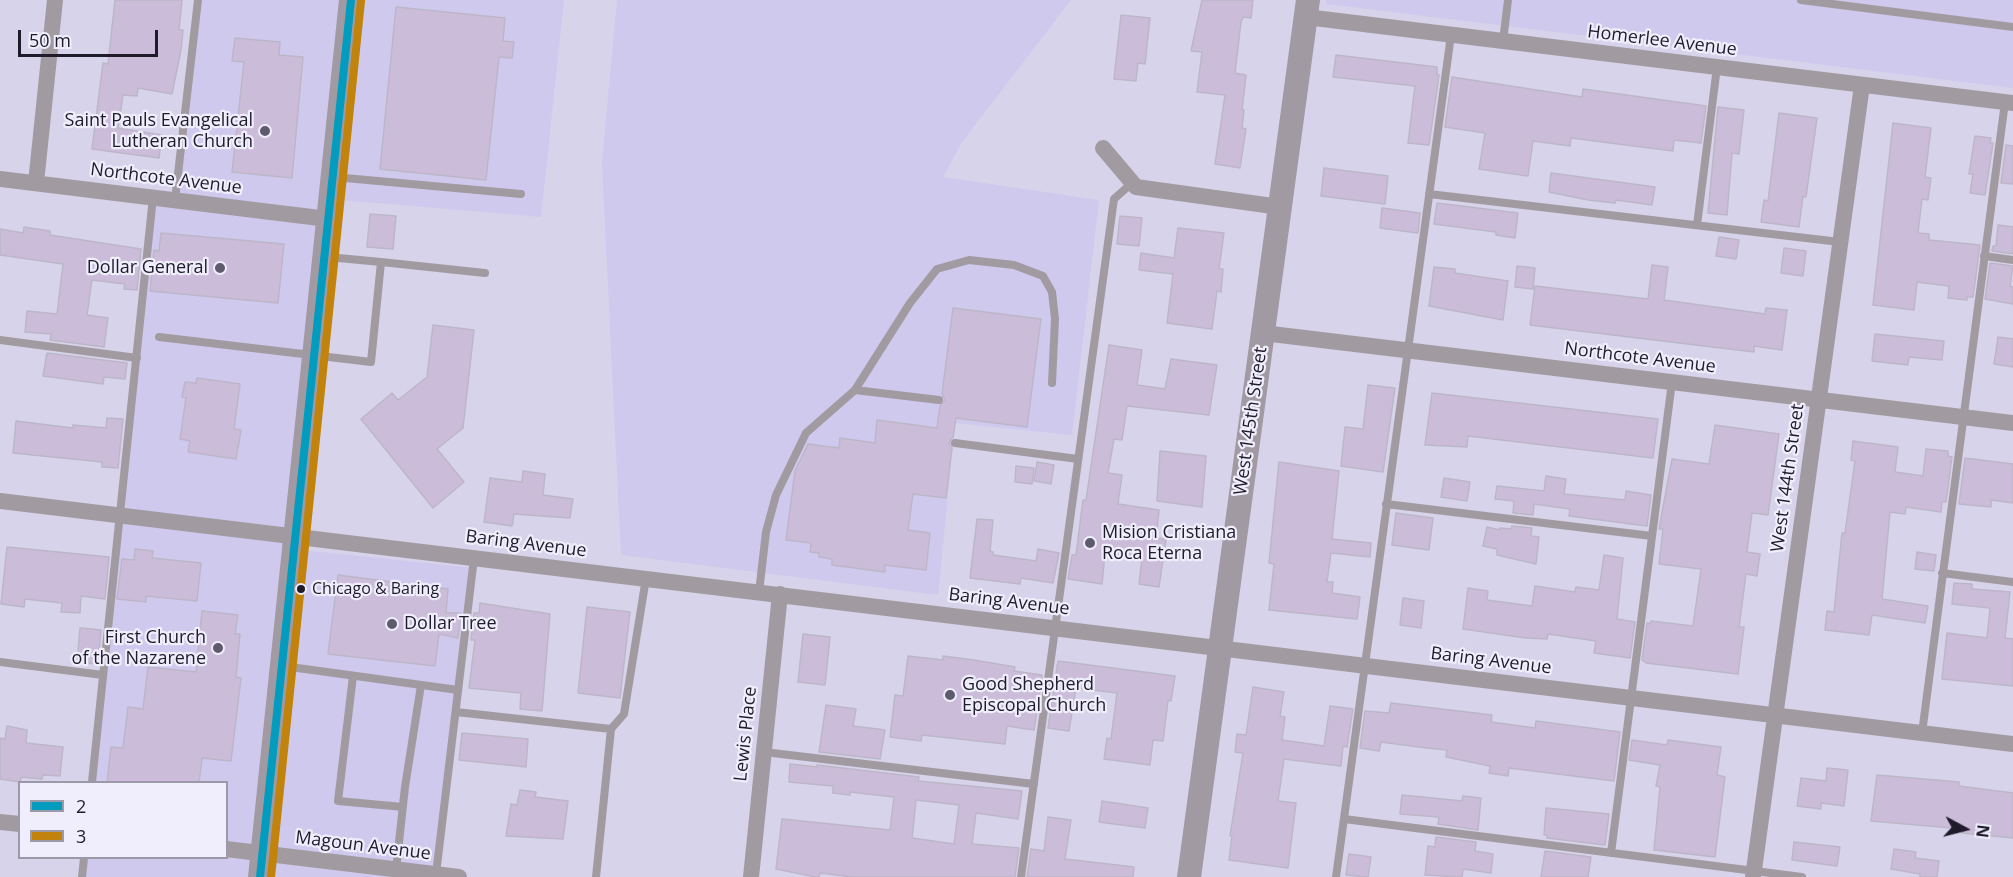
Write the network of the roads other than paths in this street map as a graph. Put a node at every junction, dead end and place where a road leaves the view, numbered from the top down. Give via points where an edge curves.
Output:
1 (55, 0) edge
2 (198, 0) edge
3 (351, 0) edge
4 (1508, 0) edge
5 (1801, 0) edge
6 (1307, 9) edge
7 (2013, 27) edge
8 (1450, 35) junction
9 (1503, 41) junction
10 (1717, 67) junction
11 (1862, 84) junction
12 (2009, 102) edge
13 (1103, 148) dead end
14 (332, 177) junction
15 (0, 179) edge
16 (36, 183) junction
17 (1132, 183) junction
18 (521, 194) dead end
19 (1429, 194) junction
20 (153, 197) junction
21 (175, 200) junction
22 (1280, 207) junction
23 (328, 219) junction
24 (1697, 225) junction
25 (1840, 242) junction
26 (324, 256) junction
27 (1984, 256) junction
28 (2013, 260) edge
29 (381, 262) junction
30 (485, 273) dead end
31 (1263, 333) junction
32 (159, 337) dead end
33 (0, 340) edge
34 (1408, 350) junction
35 (314, 356) junction
36 (136, 357) junction
37 (1672, 382) junction
38 (1052, 383) dead end
39 (855, 390) junction
40 (1819, 399) junction
41 (939, 400) dead end
42 (1962, 416) junction
43 (2013, 423) edge
44 (955, 444) dead end
45 (1078, 459) junction
46 (0, 501) edge
47 (1386, 504) junction
48 (120, 516) junction
49 (295, 536) junction
50 (1652, 536) junction
51 (474, 558) junction
52 (1942, 573) junction
53 (646, 578) junction
54 (2013, 582) edge
55 (759, 592) junction
56 (780, 594) junction
57 (1055, 627) junction
58 (1220, 647) junction
59 (0, 662) edge
60 (1364, 664) junction
61 (282, 666) junction
62 (103, 675) junction
63 (353, 676) junction
64 (420, 685) junction
65 (458, 690) junction
66 (1632, 698) junction
67 (456, 712) junction
68 (1775, 715) junction
69 (611, 729) junction
70 (1922, 733) junction
71 (2013, 744) edge
72 (764, 752) junction
73 (92, 781) edge
74 (1034, 784) junction
75 (403, 807) junction
76 (1344, 819) junction
77 (0, 822) edge
78 (18, 824) edge
79 (228, 850) edge
80 (1611, 853) junction
81 (84, 859) edge
82 (261, 865) edge
83 (396, 870) junction
84 (416, 874) edge
85 (436, 874) junction
86 (1754, 874) edge
87 (82, 877) edge
88 (459, 877) edge
89 (596, 877) edge
90 (751, 877) edge
91 (1021, 877) edge
92 (1189, 877) edge
93 (1336, 877) edge
94 (1802, 877) edge

1 - 16 street
2 - 21 lane
3 - 14 street
4 - 9 lane
5 - 7 lane
6 - 8 street, Homerlee Avenue
6 - 22 street, West 145th Street
8 - 9 street, Homerlee Avenue
8 - 19 lane
9 - 10 street, Homerlee Avenue
10 - 11 street, Homerlee Avenue
10 - 24 lane
11 - 12 street, Homerlee Avenue
11 - 25 street, West 144th Street
12 - 27 lane
13 - 17 street
14 - 18 lane
14 - 23 street
15 - 16 street, Northcote Avenue
16 - 20 street, Northcote Avenue
17 - 22 street via 1143,189
17 - 45 lane via 1114,199
19 - 24 lane
19 - 34 lane
20 - 21 street, Northcote Avenue
20 - 36 lane
21 - 23 street, Northcote Avenue
22 - 31 street, West 145th Street
23 - 26 street
24 - 25 lane
25 - 40 street, West 144th Street
26 - 29 lane
26 - 35 street
27 - 28 lane
27 - 42 lane
29 - 30 lane
29 - 35 lane via 371,362
31 - 34 street, Northcote Avenue
31 - 58 street, West 145th Street
32 - 35 lane
33 - 36 lane
34 - 37 street, Northcote Avenue
34 - 47 lane
35 - 49 street
36 - 48 lane
37 - 40 street, Northcote Avenue
37 - 50 lane
38 - 39 lane via 1055,319 1052,292 1042,276 1014,265 969,260 936,268
39 - 41 lane
39 - 55 lane via 806,433 799,444 776,495 766,532
40 - 42 street, Northcote Avenue
40 - 68 street, West 144th Street
42 - 43 street, Northcote Avenue
42 - 52 lane
44 - 45 lane
45 - 57 lane
46 - 48 street, Baring Avenue
47 - 50 lane
47 - 60 lane
48 - 49 street, Baring Avenue
48 - 62 lane
49 - 51 street, Baring Avenue
49 - 61 street
50 - 66 lane
51 - 53 street, Baring Avenue
51 - 65 lane
52 - 54 lane
52 - 70 lane
53 - 55 street, Baring Avenue
53 - 69 lane via 624,714
55 - 56 street, Baring Avenue
56 - 57 street, Baring Avenue
56 - 72 street, Lewis Place
57 - 58 street, Baring Avenue
57 - 74 lane
58 - 60 street, Baring Avenue
58 - 92 street, West 145th Street
59 - 62 lane
60 - 66 street, Baring Avenue
60 - 76 lane
61 - 63 lane
61 - 82 street
62 - 73 lane
63 - 64 lane
63 - 75 lane via 338,801
64 - 65 lane
64 - 75 lane
65 - 67 lane
66 - 68 street, Baring Avenue
66 - 80 lane
67 - 69 lane
67 - 85 lane
68 - 70 street, Baring Avenue
68 - 86 street, West 144th Street
69 - 89 lane
70 - 71 street, Baring Avenue
72 - 74 lane
72 - 90 street, Lewis Place
74 - 91 lane
75 - 83 lane
76 - 80 lane
76 - 93 lane
77 - 78 street
79 - 82 street, Magoun Avenue
80 - 86 lane
81 - 87 lane
82 - 83 street, Magoun Avenue
83 - 84 street, Magoun Avenue
84 - 85 street, Magoun Avenue
85 - 88 street, Magoun Avenue
86 - 94 lane

